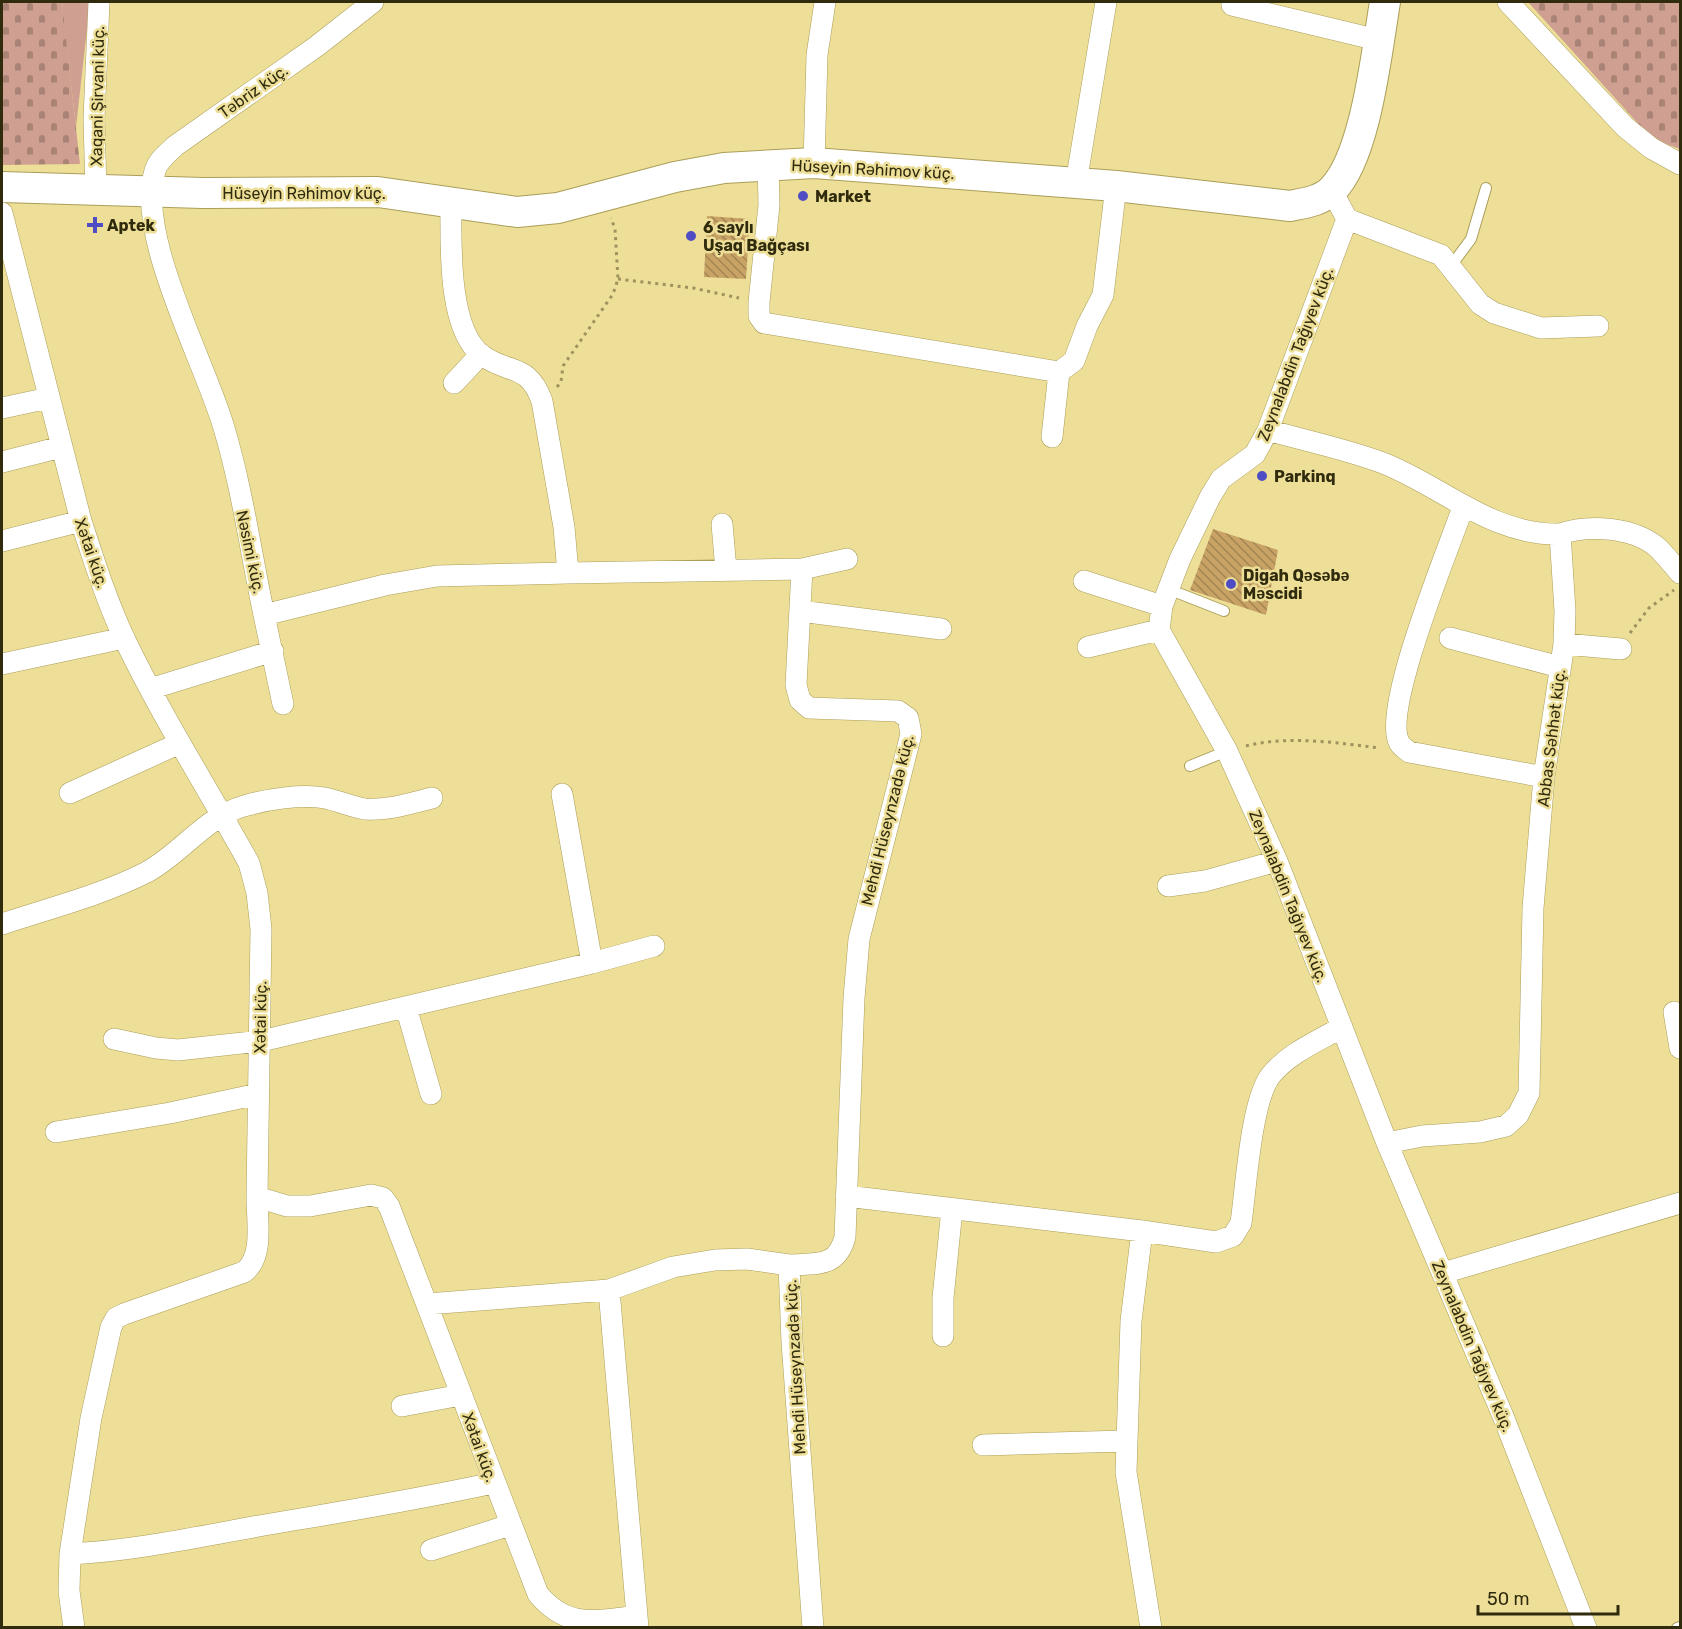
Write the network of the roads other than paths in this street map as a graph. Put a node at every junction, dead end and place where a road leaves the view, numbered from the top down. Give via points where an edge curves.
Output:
1 (99, 2) edge
2 (373, 2) edge
3 (825, 2) edge
4 (1106, 2) edge
5 (1385, 2) edge
6 (1508, 2) edge
7 (1232, 5) dead end
8 (1378, 40) junction
9 (814, 163) junction
10 (768, 164) junction
11 (1680, 164) edge
12 (1076, 183) junction
13 (1116, 186) junction
14 (2, 187) edge
15 (1486, 188) dead end
16 (96, 191) junction
17 (1332, 191) junction
18 (152, 192) junction
19 (451, 202) junction
20 (2, 213) edge
21 (1347, 219) junction
22 (1450, 266) junction
23 (1598, 326) dead end
24 (481, 354) junction
25 (1059, 372) junction
26 (454, 383) dead end
27 (49, 398) junction
28 (2, 408) edge
29 (1268, 430) junction
30 (1052, 436) dead end
31 (61, 447) junction
32 (2, 462) edge
33 (1463, 507) junction
34 (81, 521) junction
35 (722, 524) dead end
36 (1560, 534) junction
37 (2, 541) edge
38 (847, 559) dead end
39 (802, 569) junction
40 (726, 570) junction
41 (568, 573) junction
42 (1680, 573) edge
43 (1084, 581) dead end
44 (1165, 597) junction
45 (800, 611) junction
46 (1224, 611) dead end
47 (264, 615) junction
48 (941, 629) dead end
49 (1159, 630) junction
50 (124, 638) junction
51 (1450, 638) dead end
52 (1564, 644) junction
53 (1088, 647) dead end
54 (1621, 649) road end
55 (273, 651) junction
56 (2, 664) edge
57 (1560, 667) junction
58 (150, 689) junction
59 (283, 704) dead end
60 (180, 743) junction
61 (1227, 751) junction
62 (1190, 766) dead end
63 (1544, 777) junction
64 (70, 794) dead end
65 (562, 794) dead end
66 (432, 798) dead end
67 (222, 815) junction
68 (1277, 861) junction
69 (1168, 886) dead end
70 (2, 924) edge
71 (654, 946) dead end
72 (592, 963) junction
73 (406, 1007) junction
74 (1674, 1012) dead end
75 (1342, 1027) junction
76 (114, 1039) dead end
77 (261, 1041) junction
78 (1680, 1048) edge
79 (258, 1094) junction
80 (431, 1094) dead end
81 (56, 1132) dead end
82 (1387, 1143) junction
83 (846, 1196) junction
84 (257, 1197) junction
85 (1680, 1203) edge
86 (952, 1209) junction
87 (1142, 1231) junction
88 (789, 1265) junction
89 (1443, 1273) junction
90 (609, 1290) junction
91 (427, 1304) junction
92 (943, 1336) dead end
93 (461, 1395) junction
94 (402, 1406) dead end
95 (1125, 1440) junction
96 (983, 1446) dead end
97 (493, 1483) junction
98 (510, 1525) junction
99 (431, 1550) dead end
100 (70, 1554) junction
101 (638, 1622) edge
102 (588, 1625) edge
103 (74, 1628) edge
104 (813, 1628) edge
105 (1151, 1628) edge
106 (1586, 1628) edge

1 - 16 street, Xaqani Şirvani küç. via 94,119
2 - 18 street, Təbriz küç. via 175,146 156,168
3 - 9 street via 816,55
4 - 12 street
5 - 8 main road
6 - 11 street via 1625,127
7 - 8 street
8 - 17 main road via 1360,132 1350,161
9 - 10 main road, Hüseyin Rəhimov küç.
9 - 12 main road, Hüseyin Rəhimov küç.
10 - 19 main road, Hüseyin Rəhimov küç. via 675,177 558,208 517,212
10 - 25 street via 769,205 759,302 759,316 764,323
12 - 13 main road, Hüseyin Rəhimov küç.
13 - 17 main road, Hüseyin Rəhimov küç. via 1290,206 1314,201
13 - 25 street via 1103,295 1074,361
14 - 16 main road, Hüseyin Rəhimov küç.
15 - 22 lane via 1471,239
16 - 18 main road, Hüseyin Rəhimov küç.
17 - 21 street
18 - 19 main road, Hüseyin Rəhimov küç. via 329,190
18 - 47 street, Nəsimi küç. via 156,234 169,281 225,430
19 - 24 street via 454,285 468,341
20 - 27 street, Xətai küç.
21 - 22 street via 1431,249
21 - 29 street, Zeynalabdin Tağıyev küç.
22 - 23 street via 1480,304 1494,313 1541,328
24 - 26 street
24 - 41 street via 536,384 564,527
25 - 30 street
27 - 28 street
27 - 31 street, Xətai küç.
29 - 33 street via 1382,462
29 - 44 street, Zeynalabdin Tağıyev küç. via 1255,454 1221,479
31 - 32 street
31 - 34 street, Xətai küç.
33 - 36 street via 1516,529
33 - 63 street via 1403,677 1396,729 1399,743 1408,752
34 - 37 street
34 - 50 street, Xətai küç.
35 - 40 street
36 - 42 street via 1587,528 1639,537 1658,548
36 - 52 street, Abbas Səhhət küç.
38 - 39 street
39 - 40 street
39 - 45 street, Mehdi Hüseynzadə küç.
40 - 41 street
41 - 47 street, Nəsimi küç. via 437,576
43 - 44 street
44 - 46 lane
44 - 49 street, Zeynalabdin Tağıyev küç.
45 - 48 street
45 - 83 street, Mehdi Hüseynzadə küç. via 796,685 800,700 809,708 898,711 908,718 911,734 859,939
47 - 55 street
49 - 53 street
49 - 61 street, Zeynalabdin Tağıyev küç.
50 - 56 street
50 - 58 street, Xətai küç.
51 - 57 street
52 - 54 street
52 - 57 street, Abbas Səhhət küç.
55 - 58 street
55 - 59 street
57 - 63 street, Abbas Səhhət küç.
58 - 60 street, Xətai küç.
60 - 64 street
60 - 67 street, Xətai küç.
61 - 62 lane
61 - 68 street, Zeynalabdin Tağıyev küç.
63 - 82 street, Abbas Səhhət küç. via 1533,908 1529,1093 1518,1115 1506,1126
65 - 72 street
66 - 67 street via 366,809 298,796 245,806
67 - 70 street via 148,872
67 - 77 street, Xətai küç. via 249,863 257,893 261,929
68 - 69 street
68 - 75 street, Zeynalabdin Tağıyev küç.
71 - 72 street
72 - 73 street
73 - 77 street
73 - 80 street
74 - 78 street
75 - 82 street, Zeynalabdin Tağıyev küç.
75 - 87 street via 1290,1056 1270,1076 1259,1097 1241,1222 1233,1236 1216,1242
76 - 77 street via 178,1050
77 - 79 street, Xətai küç.
79 - 81 street
79 - 84 street, Xətai küç.
82 - 89 street, Zeynalabdin Tağıyev küç.
83 - 86 street
83 - 88 street, Mehdi Hüseynzadə küç. via 841,1251 831,1260
84 - 91 street, Xətai küç. via 287,1206 371,1195 383,1198
84 - 100 street via 256,1256 252,1266 124,1314 111,1327 91,1418
85 - 89 street
86 - 87 street
86 - 92 street
87 - 95 street via 1131,1321
88 - 90 street via 747,1259 692,1263
88 - 104 street, Mehdi Hüseynzadə küç.
89 - 106 street, Zeynalabdin Tağıyev küç.
90 - 91 street
90 - 101 street
91 - 93 street, Xətai küç.
93 - 94 street
93 - 97 street, Xətai küç.
95 - 96 street
95 - 105 street via 1126,1472
97 - 98 street, Xətai küç.
97 - 100 street via 148,1548
98 - 99 street
98 - 102 street, Xətai küç. via 538,1594 549,1610
100 - 103 street
101 - 102 street, Xətai küç.

